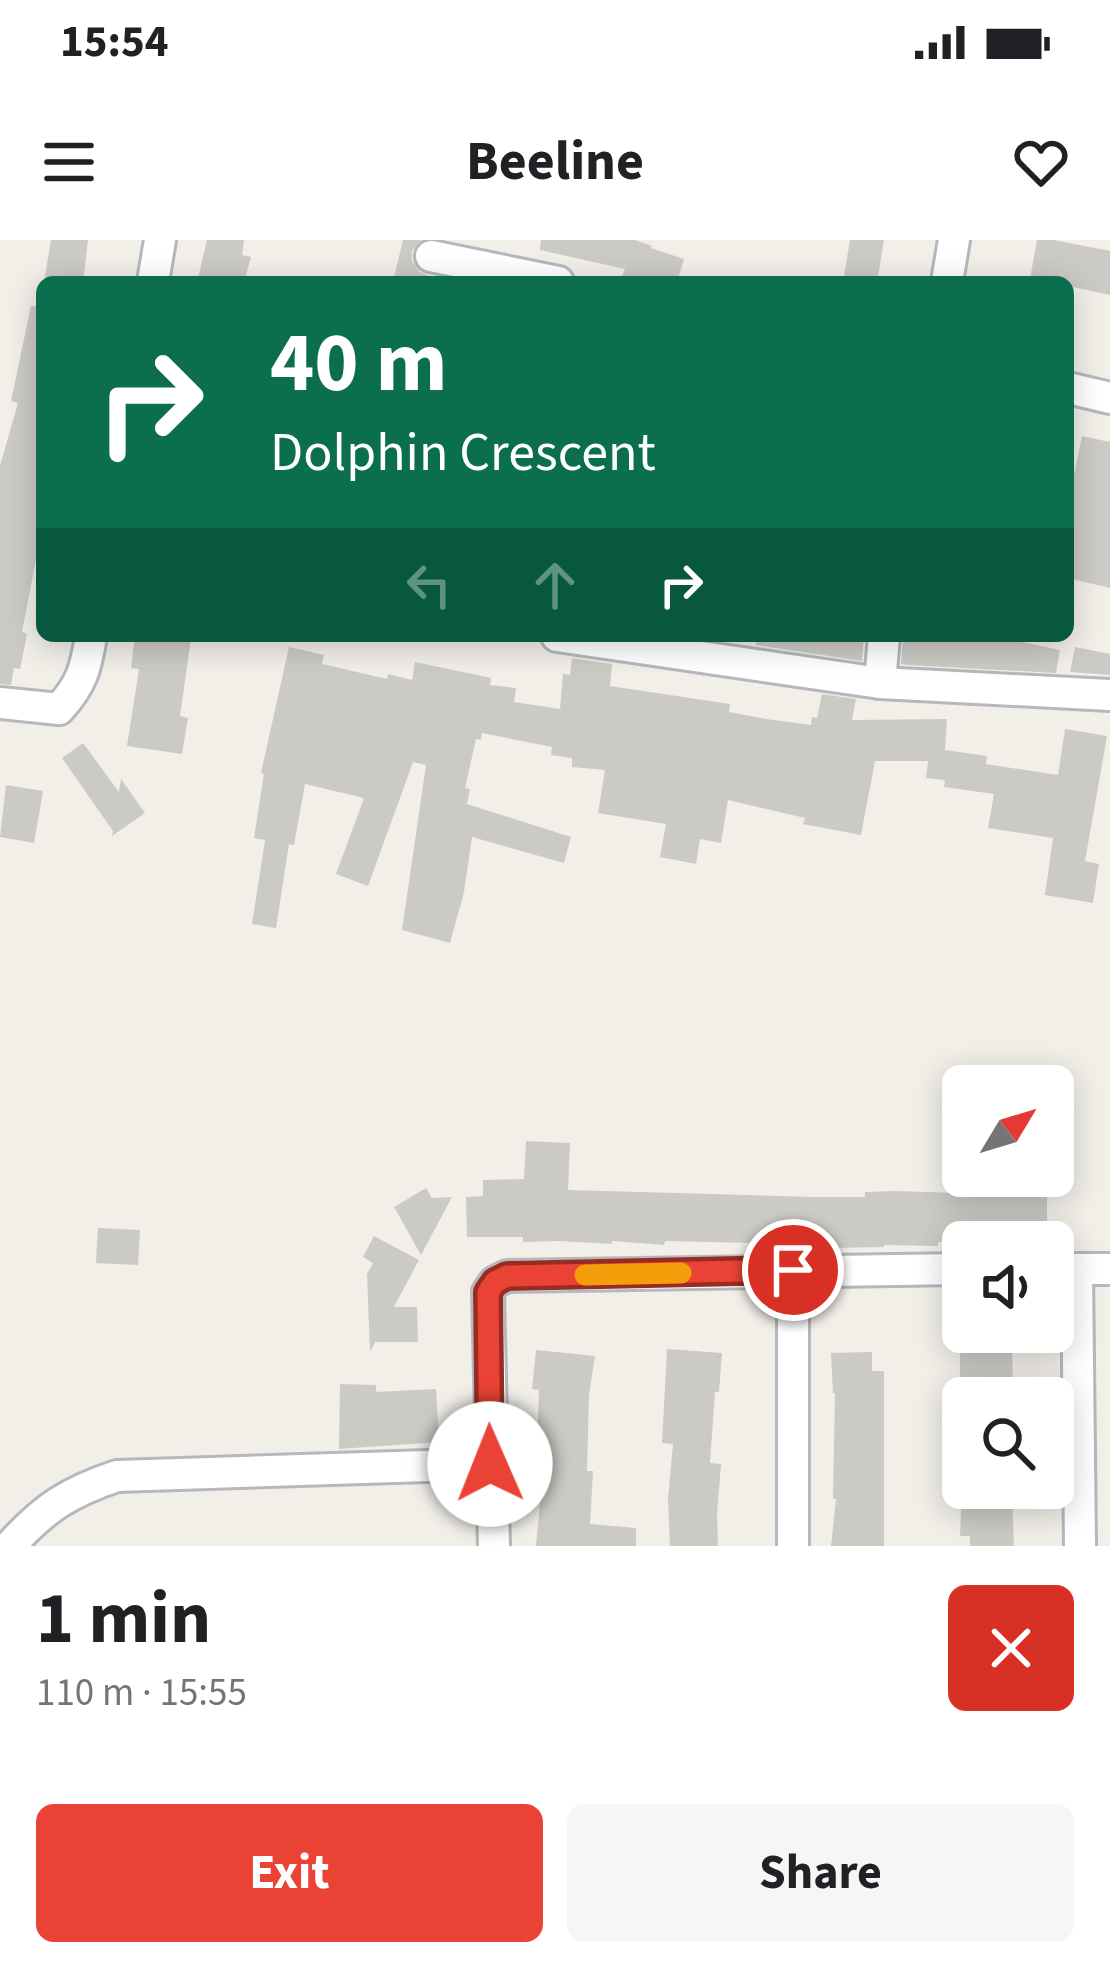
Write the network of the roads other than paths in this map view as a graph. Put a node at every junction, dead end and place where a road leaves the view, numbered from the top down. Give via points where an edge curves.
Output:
1 (160, 240) edge
2 (954, 240) edge
3 (431, 256) dead end
4 (154, 276) edge
5 (529, 276) edge
6 (948, 276) edge
7 (1074, 389) edge
8 (1110, 398) edge
9 (90, 642) edge
10 (598, 642) edge
11 (883, 642) edge
12 (880, 683) junction
13 (1110, 695) edge
14 (0, 704) edge
15 (942, 1269) edge
16 (1074, 1269) edge
17 (1110, 1269) edge
18 (793, 1270) junction
19 (1070, 1353) edge
20 (490, 1464) junction
21 (10, 1546) edge
22 (494, 1546) edge
23 (793, 1546) edge
24 (1080, 1546) edge

1 - 4 street
2 - 6 street
3 - 5 street
7 - 8 street
9 - 14 street via 85,674 59,709
10 - 12 street
11 - 12 street
12 - 13 street
15 - 18 street
16 - 17 street
18 - 20 street via 495,1282 488,1292
18 - 23 street
19 - 24 street
20 - 21 street via 117,1476 76,1490
20 - 22 street

